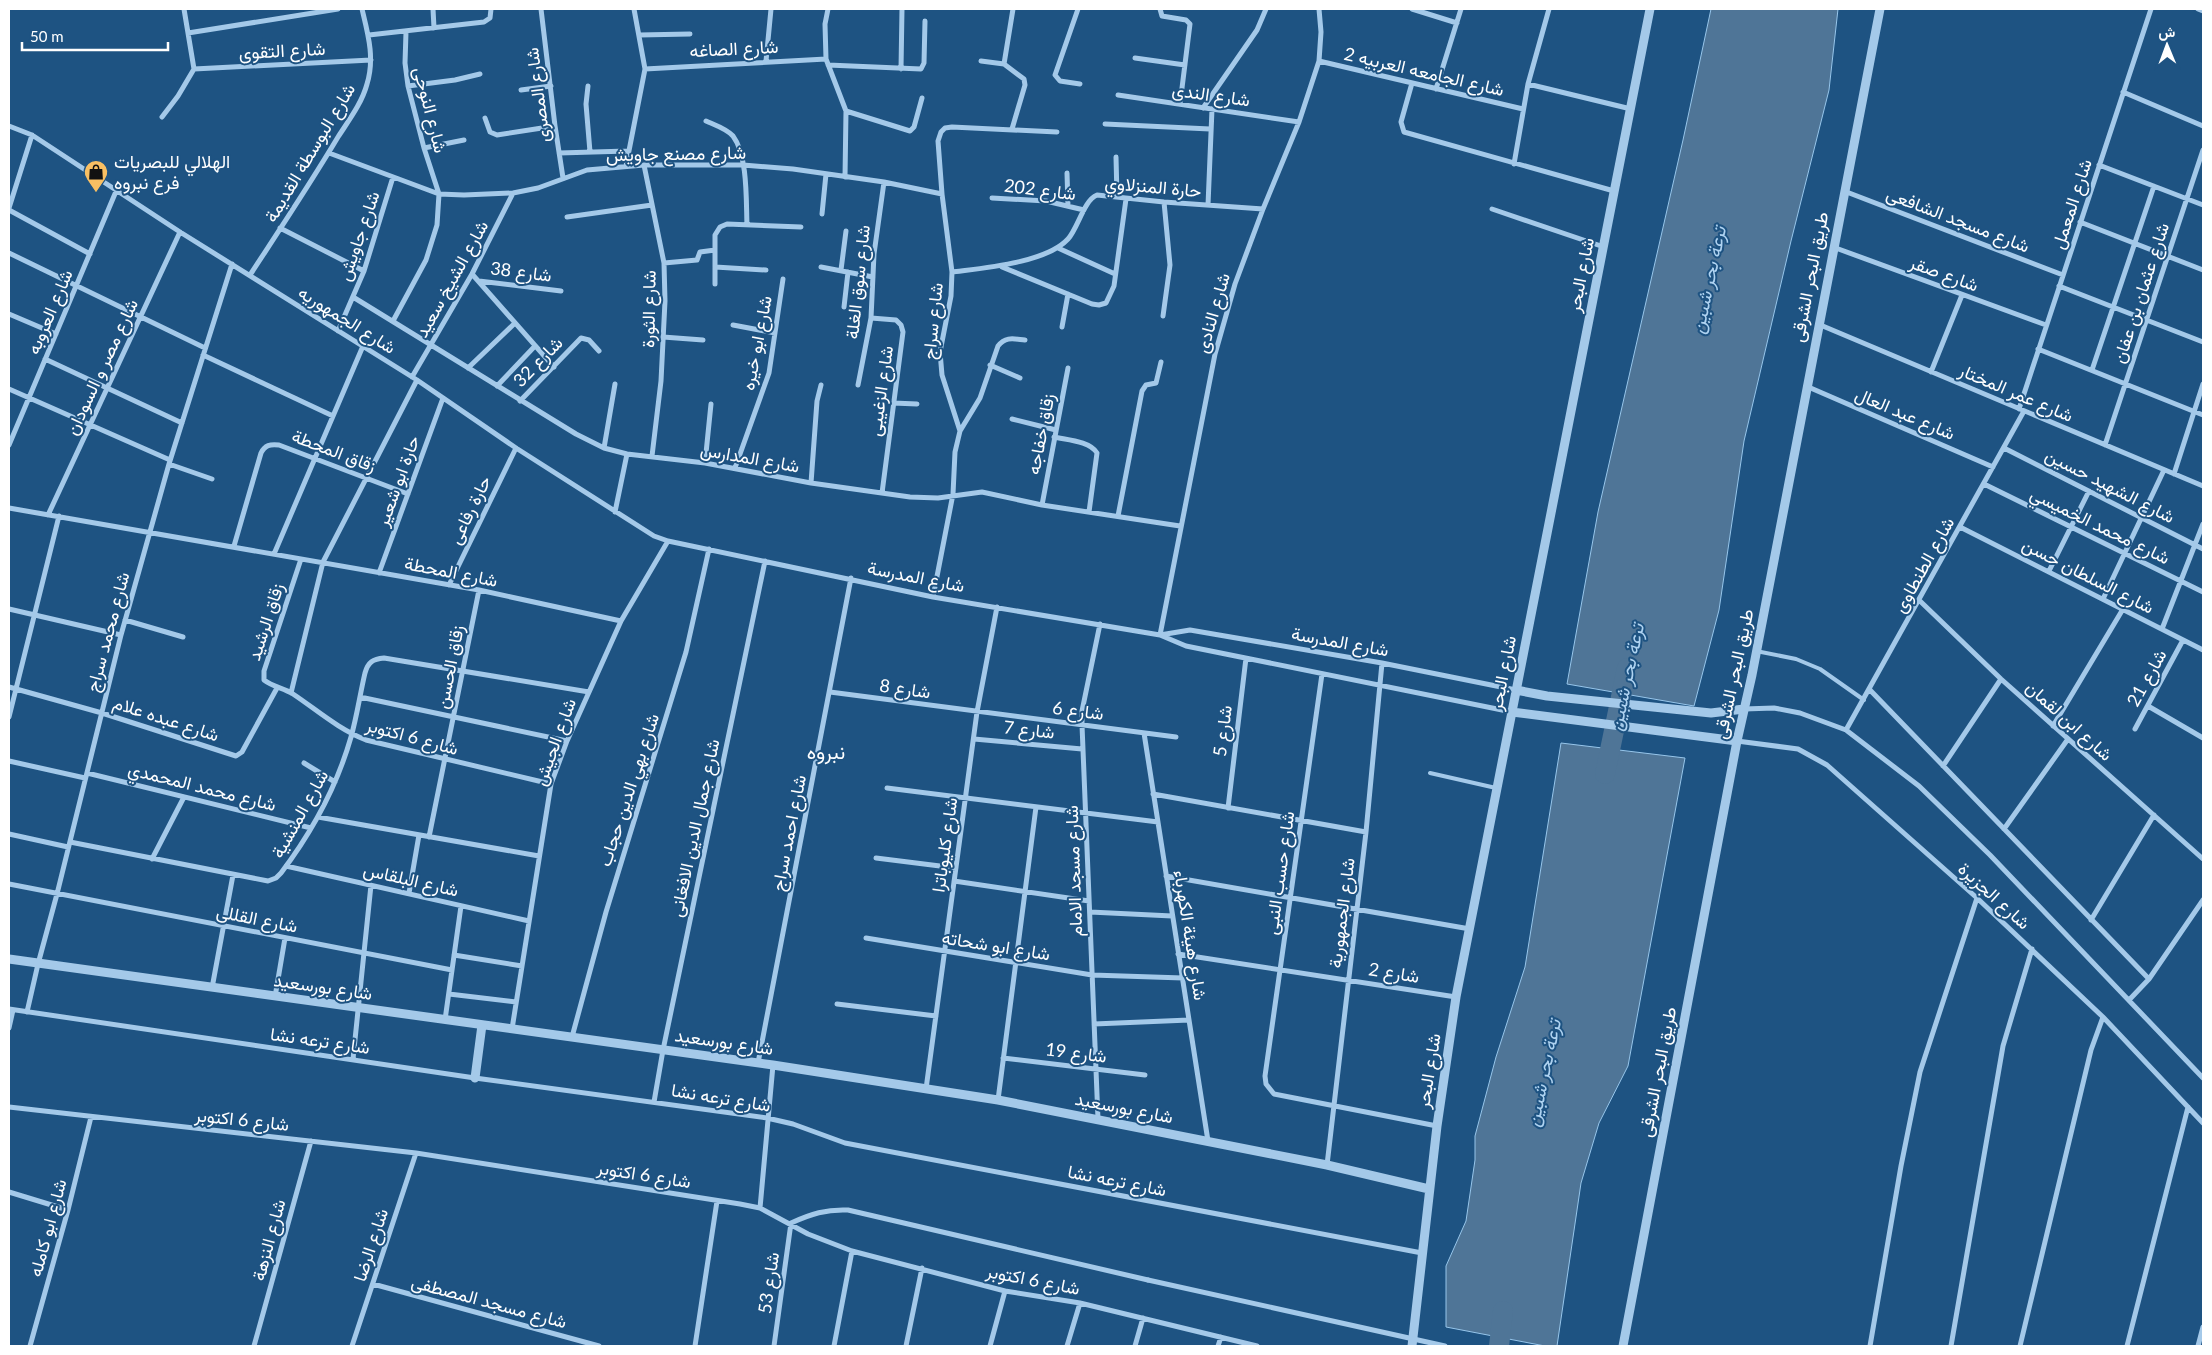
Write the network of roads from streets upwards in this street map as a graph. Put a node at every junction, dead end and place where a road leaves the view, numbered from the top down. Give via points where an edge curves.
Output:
1 (184, 9) edge
2 (338, 9) edge
3 (362, 9) edge
4 (432, 9) edge
5 (491, 9) edge
6 (541, 9) edge
7 (634, 9) edge
8 (771, 9) edge
9 (828, 9) edge
10 (902, 9) edge
11 (1013, 9) edge
12 (1078, 9) edge
13 (1160, 9) edge
14 (1266, 9) edge
15 (1319, 9) edge
16 (1412, 9) edge
17 (1461, 9) edge
18 (1548, 9) edge
19 (1650, 9) edge
20 (1880, 9) edge
21 (2151, 9) edge
22 (2198, 9) edge
23 (313, 10) edge
24 (2203, 11) edge
25 (924, 21) dead end
26 (1457, 22) junction
27 (434, 28) junction
28 (406, 32) junction
29 (188, 33) junction
30 (690, 34) dead end
31 (369, 35) junction
32 (639, 36) junction
33 (1135, 58) dead end
34 (826, 59) junction
35 (371, 60) junction
36 (766, 61) junction
37 (982, 61) dead end
38 (1319, 61) junction
39 (1004, 64) junction
40 (828, 65) junction
41 (1185, 65) junction
42 (194, 69) junction
43 (645, 69) junction
44 (901, 69) junction
45 (480, 74) dead end
46 (1412, 83) junction
47 (1080, 84) dead end
48 (1528, 84) junction
49 (408, 86) junction
50 (551, 86) junction
51 (588, 86) dead end
52 (1436, 89) junction
53 (521, 90) dead end
54 (2123, 92) junction
55 (1118, 95) dead end
56 (922, 98) dead end
57 (1180, 104) junction
58 (1203, 108) junction
59 (1212, 109) junction
60 (1523, 109) junction
61 (1631, 109) junction
62 (846, 111) junction
63 (162, 117) dead end
64 (485, 118) dead end
65 (706, 121) dead end
66 (1300, 122) junction
67 (1105, 124) dead end
68 (9, 126) edge
69 (555, 126) junction
70 (2203, 126) edge
71 (1210, 129) junction
72 (1012, 130) junction
73 (1057, 132) dead end
74 (32, 135) junction
75 (464, 140) dead end
76 (424, 148) junction
77 (628, 150) junction
78 (2203, 150) edge
79 (590, 152) junction
80 (559, 153) junction
81 (328, 154) junction
82 (1116, 157) dead end
83 (1514, 164) junction
84 (644, 165) junction
85 (743, 165) junction
86 (2099, 165) junction
87 (626, 166) junction
88 (1067, 173) dead end
89 (826, 174) junction
90 (393, 177) junction
91 (846, 177) junction
92 (563, 178) junction
93 (884, 182) junction
94 (2154, 186) junction
95 (117, 189) junction
96 (1614, 191) junction
97 (1843, 191) junction
98 (514, 192) junction
99 (439, 194) junction
100 (942, 194) junction
101 (1117, 197) junction
102 (992, 198) dead end
103 (2187, 198) junction
104 (1126, 199) junction
105 (1164, 202) junction
106 (652, 205) junction
107 (1208, 205) junction
108 (2203, 205) edge
109 (1068, 206) junction
110 (9, 209) edge
111 (1263, 209) junction
112 (1492, 209) dead end
113 (1084, 210) junction
114 (822, 214) dead end
115 (567, 217) dead end
116 (2080, 222) junction
117 (747, 225) junction
118 (801, 226) dead end
119 (280, 228) junction
120 (846, 231) dead end
121 (180, 232) junction
122 (2134, 244) junction
123 (1604, 247) junction
124 (1832, 247) junction
125 (1058, 248) junction
126 (715, 250) junction
127 (9, 253) edge
128 (90, 254) junction
129 (2168, 256) junction
130 (664, 263) junction
131 (232, 264) junction
132 (821, 266) dead end
133 (1001, 266) junction
134 (715, 267) junction
135 (766, 270) dead end
136 (841, 270) junction
137 (2203, 270) edge
138 (364, 271) junction
139 (848, 272) junction
140 (952, 272) junction
141 (472, 274) junction
142 (1115, 274) junction
143 (250, 275) junction
144 (2063, 275) junction
145 (873, 277) junction
146 (783, 279) dead end
147 (478, 281) junction
148 (715, 284) dead end
149 (76, 286) junction
150 (2059, 286) junction
151 (561, 291) dead end
152 (1068, 294) junction
153 (1962, 295) junction
154 (353, 297) junction
155 (844, 307) dead end
156 (2113, 307) junction
157 (9, 314) edge
158 (1163, 316) dead end
159 (140, 317) junction
160 (871, 318) junction
161 (2147, 320) junction
162 (393, 321) junction
163 (516, 323) junction
164 (1818, 324) junction
165 (733, 325) dead end
166 (2046, 325) junction
167 (1062, 327) dead end
168 (338, 331) junction
169 (775, 333) junction
170 (56, 334) junction
171 (663, 337) junction
172 (703, 340) dead end
173 (1025, 340) dead end
174 (2203, 342) edge
175 (431, 345) junction
176 (363, 346) junction
177 (535, 346) junction
178 (205, 348) junction
179 (2038, 349) junction
180 (599, 351) dead end
181 (203, 355) junction
182 (46, 359) junction
183 (1161, 362) dead end
184 (990, 365) junction
185 (554, 366) junction
186 (468, 368) junction
187 (1068, 368) dead end
188 (2092, 370) junction
189 (1932, 372) junction
190 (414, 378) junction
191 (1020, 378) dead end
192 (615, 384) dead end
193 (2125, 384) junction
194 (2203, 384) edge
195 (821, 385) dead end
196 (858, 385) dead end
197 (497, 386) junction
198 (1806, 386) junction
199 (107, 388) junction
200 (9, 389) edge
201 (29, 398) junction
202 (443, 398) junction
203 (520, 401) junction
204 (893, 403) junction
205 (711, 404) dead end
206 (917, 404) dead end
207 (2021, 410) junction
208 (2194, 411) junction
209 (2203, 415) edge
210 (333, 416) junction
211 (1012, 419) dead end
212 (182, 423) junction
213 (90, 425) junction
214 (1056, 430) junction
215 (960, 431) junction
216 (1054, 437) junction
217 (9, 445) edge
218 (2105, 445) junction
219 (516, 448) junction
220 (604, 448) junction
221 (2004, 448) junction
222 (627, 454) junction
223 (652, 456) junction
224 (314, 458) junction
225 (169, 462) junction
226 (706, 463) junction
227 (1993, 467) junction
228 (735, 468) junction
229 (2164, 470) junction
230 (2174, 474) junction
231 (365, 478) junction
232 (212, 479) dead end
233 (810, 483) junction
234 (1984, 484) junction
235 (2203, 486) edge
236 (2089, 491) junction
237 (882, 493) junction
238 (408, 494) junction
239 (953, 494) junction
240 (1042, 505) junction
241 (9, 508) edge
242 (615, 512) junction
243 (1089, 512) junction
244 (48, 515) junction
245 (59, 516) junction
246 (1118, 516) junction
247 (2141, 518) junction
248 (2203, 524) edge
249 (1180, 526) junction
250 (1960, 527) junction
251 (2071, 527) junction
252 (150, 532) junction
253 (668, 541) junction
254 (2195, 545) junction
255 (234, 546) junction
256 (709, 549) junction
257 (2203, 549) edge
258 (2125, 553) junction
259 (274, 554) junction
260 (302, 559) junction
261 (764, 561) junction
262 (322, 562) junction
263 (2049, 571) junction
264 (379, 573) junction
265 (851, 578) junction
266 (2181, 581) junction
267 (449, 585) junction
268 (479, 590) junction
269 (2203, 592) edge
270 (934, 597) junction
271 (2103, 599) junction
272 (1920, 601) junction
273 (997, 607) junction
274 (9, 609) edge
275 (2124, 610) junction
276 (34, 615) junction
277 (125, 620) junction
278 (621, 621) junction
279 (1100, 624) junction
280 (2162, 629) junction
281 (120, 635) junction
282 (1160, 635) junction
283 (183, 637) dead end
284 (2183, 640) junction
285 (2203, 650) edge
286 (1246, 658) junction
287 (1382, 663) junction
288 (463, 670) junction
289 (1322, 674) junction
290 (2001, 679) junction
291 (1380, 686) junction
292 (9, 687) edge
293 (277, 688) junction
294 (16, 689) junction
295 (1516, 690) junction
296 (1870, 690) junction
297 (589, 692) junction
298 (830, 692) junction
299 (291, 693) junction
300 (360, 696) junction
301 (2148, 706) junction
302 (1744, 709) junction
303 (978, 712) junction
304 (1512, 712) junction
305 (102, 713) junction
306 (9, 717) edge
307 (454, 717) junction
308 (1082, 725) junction
309 (2053, 726) junction
310 (2135, 729) dead end
311 (1846, 730) junction
312 (1144, 733) junction
313 (352, 735) junction
314 (1176, 737) dead end
315 (974, 738) junction
316 (2203, 738) edge
317 (2068, 739) junction
318 (567, 741) junction
319 (1737, 742) junction
320 (1082, 749) junction
321 (9, 760) edge
322 (445, 760) junction
323 (304, 763) dead end
324 (1943, 766) junction
325 (86, 776) junction
326 (335, 782) junction
327 (552, 784) junction
328 (887, 788) dead end
329 (1153, 794) junction
330 (184, 796) junction
331 (966, 798) junction
332 (1036, 807) junction
333 (1228, 808) junction
334 (1086, 813) junction
335 (2154, 815) junction
336 (318, 817) junction
337 (1301, 820) junction
338 (1158, 822) junction
339 (312, 828) junction
340 (2004, 828) junction
341 (1366, 832) junction
342 (9, 834) edge
343 (418, 835) junction
344 (429, 836) junction
345 (69, 845) junction
346 (539, 856) junction
347 (876, 858) dead end
348 (152, 859) junction
349 (2203, 859) edge
350 (286, 866) junction
351 (956, 868) junction
352 (233, 875) junction
353 (1166, 876) junction
354 (954, 881) junction
355 (9, 884) edge
356 (371, 885) junction
357 (1025, 892) junction
358 (57, 894) junction
359 (409, 894) junction
360 (1290, 898) junction
361 (1977, 898) junction
362 (2203, 900) edge
363 (1089, 901) junction
364 (461, 906) junction
365 (1357, 909) junction
366 (1090, 912) junction
367 (1172, 916) junction
368 (2091, 920) junction
369 (529, 921) junction
370 (224, 926) junction
371 (1470, 929) junction
372 (285, 938) junction
373 (866, 938) dead end
374 (2032, 949) junction
375 (944, 952) junction
376 (364, 954) junction
377 (1178, 954) junction
378 (454, 955) junction
379 (9, 959) edge
380 (38, 964) junction
381 (1015, 964) junction
382 (522, 966) junction
383 (452, 970) junction
384 (1280, 970) junction
385 (1092, 975) junction
386 (1182, 978) junction
387 (2149, 979) junction
388 (1349, 980) junction
389 (212, 988) junction
390 (449, 994) junction
391 (275, 997) junction
392 (1456, 997) junction
393 (2130, 999) junction
394 (516, 1002) junction
395 (837, 1004) dead end
396 (360, 1008) junction
397 (11, 1009) edge
398 (28, 1012) junction
399 (936, 1016) junction
400 (2103, 1017) junction
401 (445, 1020) junction
402 (1189, 1020) junction
403 (1094, 1024) junction
404 (482, 1025) junction
405 (9, 1028) edge
406 (512, 1029) junction
407 (572, 1038) junction
408 (663, 1050) junction
409 (1003, 1058) junction
410 (353, 1059) junction
411 (758, 1063) junction
412 (773, 1065) junction
413 (1096, 1069) junction
414 (1145, 1075) dead end
415 (475, 1078) junction
416 (2203, 1078) edge
417 (926, 1089) junction
418 (998, 1100) junction
419 (654, 1102) junction
420 (1334, 1106) junction
421 (9, 1107) edge
422 (2188, 1107) junction
423 (91, 1117) junction
424 (767, 1118) junction
425 (1098, 1119) junction
426 (2203, 1123) edge
427 (1437, 1126) junction
428 (1208, 1141) junction
429 (310, 1142) junction
430 (416, 1153) junction
431 (1327, 1165) junction
432 (1430, 1189) junction
433 (9, 1192) edge
434 (717, 1201) junction
435 (760, 1208) junction
436 (68, 1210) junction
437 (791, 1223) junction
438 (852, 1251) junction
439 (1422, 1254) junction
440 (922, 1268) junction
441 (373, 1284) junction
442 (1005, 1291) junction
443 (1080, 1303) junction
444 (1142, 1318) junction
445 (2203, 1327) edge
446 (1221, 1337) junction
447 (30, 1346) edge
448 (254, 1346) edge
449 (352, 1346) edge
450 (599, 1346) edge
451 (695, 1346) edge
452 (774, 1346) edge
453 (834, 1346) edge
454 (906, 1346) edge
455 (990, 1346) edge
456 (1067, 1346) edge
457 (1135, 1346) edge
458 (1218, 1346) edge
459 (1257, 1346) edge
460 (1412, 1346) edge
461 (1445, 1346) edge
462 (1624, 1346) edge
463 (1870, 1346) edge
464 (1950, 1346) edge
465 (2020, 1346) edge
466 (2127, 1346) edge
467 (2198, 1346) edge

1 - 29 street
2 - 23 street
3 - 31 street, شارع البوسطة القديمة
4 - 27 street
5 - 27 street via 488,21
6 - 50 street, شارع المصرى
7 - 32 street
8 - 36 street
9 - 34 street
10 - 44 street
11 - 39 street
12 - 47 street via 1055,75 1060,80
13 - 41 street via 1162,16 1188,21
14 - 58 street via 1257,30
15 - 38 street, شارع النادى
16 - 26 street
17 - 26 street
18 - 48 street
19 - 61 street, شارع البحر
20 - 97 street, طريق البحر الشرقى
21 - 54 street, شارع المعمل
22 - 24 street
23 - 29 street
25 - 44 street via 924,66 917,70
26 - 52 street
27 - 28 street
28 - 31 street
28 - 49 street, شارع النوحى via 404,63
29 - 42 street
30 - 32 street
31 - 35 street, شارع البوسطة القديمة
32 - 43 street
33 - 41 street
34 - 36 street, شارع الصاغه
34 - 40 street
35 - 42 street, شارع التقوى
35 - 81 street, شارع البوسطة القديمة via 367,84 358,106
36 - 43 street, شارع الصاغه
37 - 39 street
38 - 46 street, شارع الجامعه العربيه 2
38 - 66 street, شارع النادى
39 - 72 street via 1024,79 1025,85
40 - 44 street
40 - 62 street
41 - 57 street
42 - 63 street
43 - 77 street
45 - 49 street
46 - 52 street, شارع الجامعه العربيه 2
46 - 83 street via 1400,122 1404,132
48 - 60 street
48 - 61 street
49 - 76 street, شارع النوحى
50 - 53 street
50 - 69 street, شارع المصرى
51 - 79 street via 586,104
52 - 60 street, شارع الجامعه العربيه 2
54 - 70 street
54 - 86 street, شارع المعمل
55 - 57 street, شارع الندى
56 - 62 street via 910,131
57 - 58 street, شارع الندى
58 - 59 street, شارع الندى
59 - 66 street, شارع الندى
59 - 71 street
60 - 83 street
61 - 96 street, شارع البحر
62 - 91 street
64 - 69 street via 490,132 497,135
65 - 85 street via 734,137
66 - 111 street, شارع النادى
67 - 71 street
68 - 74 street, شارع الجمهوريه
69 - 80 street, شارع المصرى
71 - 107 street
72 - 73 street, شارع سراج
72 - 100 street, شارع سراج via 945,128 938,141
74 - 95 street, شارع الجمهوريه
74 - 110 street
75 - 76 street
76 - 99 street, شارع النوحى
77 - 79 street
77 - 87 street
78 - 103 street, شارع عثمان بن عفان
79 - 80 street
80 - 92 street, شارع المصرى
81 - 90 street, شارع مصنع جاويش
81 - 119 street, شارع البوسطة القديمة
82 - 101 street
83 - 96 street
84 - 85 street, شارع مصنع جاويش
84 - 87 street, شارع مصنع جاويش
84 - 106 street, شارع الثورة
85 - 89 street, شارع مصنع جاويش
85 - 117 street
86 - 94 street
86 - 116 street, شارع المعمل
87 - 92 street, شارع مصنع جاويش via 587,170
88 - 109 street
89 - 91 street, شارع مصنع جاويش
89 - 114 street
90 - 99 street, شارع مصنع جاويش
90 - 138 street, شارع جاويش
91 - 93 street, شارع مصنع جاويش
92 - 98 street, شارع مصنع جاويش via 538,188
93 - 100 street, شارع مصنع جاويش
93 - 145 street, شارع سوق الغلة
94 - 103 street
94 - 122 street
95 - 121 street, شارع الجمهوريه
95 - 128 street, شارع العروبه
96 - 123 street, شارع البحر
97 - 124 street, طريق البحر الشرقى
97 - 144 street, شارع مسجد الشافعى
98 - 99 street, شارع مصنع جاويش
98 - 141 street, شارع الشيخ سعيد
99 - 162 street via 437,225 426,260
100 - 140 street, شارع سراج
101 - 104 street, حارة المنزلاوي
101 - 113 street, حارة المنزلاوي via 1097,195
102 - 109 street, شارع 202 via 1046,201
103 - 108 street
103 - 129 street, شارع عثمان بن عفان
104 - 105 street, حارة المنزلاوي
104 - 142 street
105 - 107 street, حارة المنزلاوي
105 - 158 street via 1170,265
106 - 115 street
106 - 130 street, شارع الثورة
107 - 111 street, حارة المنزلاوي
109 - 113 street, شارع 202
110 - 128 street
111 - 249 street, شارع النادى via 1234,284 1215,354
112 - 123 street
113 - 125 street, حارة المنزلاوي via 1075,230
116 - 122 street
116 - 144 street, شارع المعمل
117 - 118 street
117 - 126 street via 720,227 715,234
119 - 138 street
119 - 143 street, شارع البوسطة القديمة
120 - 136 street
121 - 131 street, شارع الجمهوريه
121 - 159 street, شارع مصر و السودان
122 - 129 street
122 - 156 street
123 - 295 street, شارع البحر
124 - 153 street, شارع صقر
124 - 164 street, طريق البحر الشرقى
125 - 133 street, حارة المنزلاوي
125 - 142 street
126 - 130 street via 702,251 697,260
126 - 134 street
127 - 149 street
128 - 149 street, شارع العروبه
129 - 137 street
129 - 161 street, شارع عثمان بن عفان
130 - 171 street, شارع الثورة
131 - 143 street, شارع الجمهوريه
131 - 178 street, شارع محمد سراج
132 - 136 street
133 - 140 street, حارة المنزلاوي
133 - 152 street
134 - 135 street
134 - 148 street
136 - 139 street
138 - 154 street, شارع جاويش
139 - 145 street
139 - 155 street
140 - 215 street, شارع سراج via 951,296 940,352 942,375
141 - 147 street
141 - 175 street, شارع الشيخ سعيد
142 - 152 street via 1114,286 1106,303 1092,304
143 - 168 street, شارع الجمهوريه
144 - 150 street, شارع المعمل
145 - 160 street, شارع سوق الغلة
146 - 169 street, شارع ابو خيره
147 - 151 street, شارع 38
147 - 163 street
149 - 159 street
149 - 170 street, شارع العروبه
150 - 156 street
150 - 166 street, شارع المعمل
152 - 167 street
153 - 166 street, شارع صقر
153 - 189 street
154 - 162 street, شارع المدارس
154 - 168 street, شارع جاويش
156 - 161 street
156 - 188 street
157 - 170 street
159 - 178 street
159 - 199 street, شارع مصر و السودان
160 - 196 street, شارع سوق الغلة
160 - 204 street, شارع الزغيبى via 896,320 903,332
161 - 174 street
161 - 193 street, شارع عثمان بن عفان
162 - 175 street, شارع المدارس
163 - 177 street
163 - 186 street
164 - 189 street, شارع عمر المختار
164 - 198 street, طريق البحر الشرقى
165 - 169 street
166 - 179 street, شارع المعمل
168 - 176 street, شارع الجمهوريه
169 - 228 street, شارع ابو خيره via 763,391
170 - 182 street, شارع العروبه
171 - 172 street
171 - 223 street, شارع الثورة
173 - 184 street via 1003,340
175 - 186 street, شارع المدارس
175 - 190 street, شارع الشيخ سعيد
176 - 190 street, شارع الجمهوريه
176 - 210 street
177 - 185 street
177 - 197 street
178 - 181 street, شارع محمد سراج
179 - 188 street
179 - 207 street, شارع المعمل
180 - 185 street, شارع 32 via 581,338
181 - 210 street
181 - 212 street, شارع محمد سراج
182 - 199 street
182 - 201 street, شارع العروبه
183 - 246 street via 1156,383 1146,385 1142,391
184 - 191 street
184 - 215 street via 980,398
185 - 203 street, شارع 32
186 - 197 street, شارع المدارس
187 - 214 street, زقاق خفاجه
188 - 193 street
189 - 207 street, شارع عمر المختار
190 - 202 street, شارع الجمهوريه
190 - 231 street, شارع الشيخ سعيد
192 - 220 street
193 - 208 street
193 - 218 street, شارع عثمان بن عفان
194 - 208 street
195 - 233 street
197 - 203 street, شارع المدارس
198 - 227 street, شارع عبد العال
198 - 302 street, طريق البحر الشرقى
199 - 212 street
199 - 213 street, شارع مصر و السودان
200 - 201 street
201 - 213 street
201 - 217 street, شارع العروبه
202 - 219 street, شارع الجمهوريه
202 - 238 street, حارة ابو شعير
203 - 220 street, شارع المدارس
204 - 206 street
204 - 237 street, شارع الزغيبى
205 - 226 street
207 - 218 street, شارع عمر المختار
207 - 221 street, شارع الطنطاوى
208 - 209 street
208 - 230 street
210 - 224 street
211 - 214 street
212 - 225 street, شارع محمد سراج
213 - 225 street
213 - 244 street, شارع مصر و السودان
214 - 216 street, زقاق خفاجه
215 - 239 street, شارع سراج via 955,452
216 - 240 street, زقاق خفاجه
216 - 243 street via 1089,445 1097,453
218 - 229 street, شارع عمر المختار
219 - 242 street, شارع الجمهوريه
219 - 267 street, حارة رفاعى
220 - 222 street, شارع المدارس
221 - 227 street, شارع الطنطاوى
221 - 236 street, شارع الشهيد حسين
222 - 223 street, شارع المدارس
222 - 242 street
223 - 226 street, شارع المدارس
224 - 231 street, زقاق المحطة
224 - 255 street, زقاق المحطة via 279,445 264,447
224 - 259 street
225 - 232 street
225 - 252 street, شارع محمد سراج
226 - 228 street, شارع المدارس
227 - 234 street, شارع الطنطاوى
228 - 233 street, شارع المدارس
229 - 230 street, شارع عمر المختار
229 - 247 street
230 - 235 street, شارع عمر المختار
231 - 238 street, زقاق المحطة
231 - 262 street, شارع الشيخ سعيد
233 - 237 street, شارع المدارس
234 - 250 street, شارع الطنطاوى
234 - 251 street, شارع محمد الخميسي
236 - 247 street, شارع الشهيد حسين
236 - 251 street
237 - 239 street, شارع المدارس via 938,498
238 - 264 street, حارة ابو شعير
239 - 240 street, شارع المدارس via 982,492
239 - 270 street, شارع سراج
240 - 243 street, شارع المدارس
241 - 244 street, شارع المحطة
242 - 253 street, شارع الجمهوريه
243 - 246 street, شارع المدارس
244 - 245 street, شارع المحطة
245 - 252 street, شارع المحطة
245 - 276 street
246 - 249 street, شارع المدارس
247 - 254 street, شارع الشهيد حسين
247 - 258 street
248 - 254 street
249 - 282 street, شارع النادى
250 - 263 street, شارع السلطان حسن
250 - 272 street, شارع الطنطاوى
251 - 258 street, شارع محمد الخميسي
251 - 263 street
252 - 255 street, شارع المحطة
252 - 277 street, شارع محمد سراج
253 - 256 street, شارع المدرسة
253 - 278 street, شارع الجيش
254 - 257 street, شارع الشهيد حسين
254 - 266 street
255 - 259 street, شارع المحطة
256 - 261 street, شارع المدرسة
256 - 407 street, شارع بهي الدين حجاب via 686,652 621,859
258 - 266 street, شارع محمد الخميسي
258 - 271 street
259 - 260 street, شارع المحطة
260 - 262 street, شارع المحطة
260 - 293 street, زقاق الرشيد via 263,676
261 - 265 street, شارع المدرسة
261 - 408 street, شارع جمال الدين الافغانى
262 - 264 street, شارع المحطة
262 - 299 street, شارع الشيخ سعيد
263 - 271 street, شارع السلطان حسن
264 - 267 street, شارع المحطة
265 - 270 street, شارع المدرسة
265 - 298 street, شارع احمد سراج
266 - 269 street, شارع محمد الخميسي
266 - 280 street
267 - 268 street, شارع المحطة
268 - 278 street, شارع المحطة
268 - 288 street, زقاق الحسن
270 - 273 street, شارع المدرسة
271 - 275 street, شارع السلطان حسن
272 - 290 street, شارع ابن لقمان
272 - 296 street, شارع الطنطاوى
273 - 279 street, شارع المدرسة
273 - 303 street, شارع كليوباترا
274 - 276 street
275 - 280 street, شارع السلطان حسن
275 - 309 street
276 - 281 street
276 - 294 street
277 - 281 street, شارع محمد سراج
277 - 283 street
278 - 297 street, شارع الجيش
279 - 282 street, شارع المدرسة
279 - 308 street, شارع مسجد الامام
280 - 284 street, شارع السلطان حسن
281 - 305 street, شارع محمد سراج
282 - 286 street, شارع المدرسة via 1186,646
282 - 287 street, شارع المدرسة via 1190,630
284 - 285 street, شارع السلطان حسن
284 - 301 street, شارع 21
286 - 289 street, شارع المدرسة
286 - 333 street, شارع 5
287 - 291 street, شارع الجمهورية
287 - 295 street, شارع المدرسة
288 - 297 street
288 - 300 street, شارع المنشية via 375,659 367,665
288 - 307 street, زقاق الحسن
289 - 291 street, شارع المدرسة
289 - 337 street, شارع حسب النبى
290 - 309 street, شارع ابن لقمان
290 - 324 street
291 - 304 street, شارع المدرسة
291 - 341 street, شارع الجمهورية
292 - 294 street, شارع عبده علام
293 - 299 street, شارع 6 اكتوبر
293 - 305 street, شارع عبده علام via 242,752 236,756
294 - 305 street, شارع عبده علام
294 - 306 street
295 - 302 street via 1711,713
295 - 304 street, شارع البحر
296 - 311 street, شارع الطنطاوى
296 - 324 street
297 - 318 street, شارع الجيش
298 - 303 street, شارع 8
298 - 411 street, شارع احمد سراج
299 - 313 street, شارع 6 اكتوبر
300 - 307 street
300 - 313 street, شارع المنشية
301 - 310 street, شارع 21
301 - 316 street
302 - 311 street, شارع الجزيرة via 1774,708 1800,713
302 - 319 street, طريق البحر الشرقى
303 - 308 street, شارع 6
303 - 315 street, شارع كليوباترا
304 - 319 street
304 - 371 street, شارع البحر
305 - 325 street, شارع محمد سراج
307 - 318 street
307 - 322 street, زقاق الحسن
308 - 312 street, شارع 6
308 - 320 street, شارع مسجد الامام
309 - 317 street, شارع ابن لقمان
311 - 393 street, شارع الجزيرة via 1919,786
312 - 314 street, شارع 6
312 - 329 street, شارع هيئة الكهرباء
313 - 322 street, شارع 6 اكتوبر
313 - 326 street, شارع المنشية
315 - 320 street, شارع 7
315 - 331 street, شارع كليوباترا
317 - 335 street, شارع ابن لقمان
317 - 340 street
318 - 327 street, شارع الجيش
319 - 361 street, شارع الجزيرة via 1798,749 1827,765
319 - 462 street, طريق البحر الشرقى
320 - 334 street, شارع مسجد الامام
321 - 325 street, شارع محمد المحمدي
322 - 327 street, شارع 6 اكتوبر
322 - 344 street, زقاق الحسن
323 - 326 street
324 - 340 street
325 - 330 street, شارع محمد المحمدي
325 - 345 street, شارع محمد سراج
326 - 336 street, شارع المنشية
327 - 346 street, شارع الجيش
328 - 331 street
329 - 333 street
329 - 338 street, شارع هيئة الكهرباء
330 - 339 street, شارع محمد المحمدي
330 - 348 street
331 - 332 street
331 - 351 street, شارع كليوباترا
332 - 334 street
332 - 357 street
333 - 337 street
334 - 338 street
334 - 363 street, شارع مسجد الامام
335 - 349 street, شارع ابن لقمان
335 - 368 street
336 - 339 street, شارع المنشية
336 - 343 street
337 - 341 street
337 - 360 street, شارع حسب النبى
338 - 353 street, شارع هيئة الكهرباء
339 - 350 street, شارع المنشية
340 - 368 street
341 - 365 street, شارع الجمهورية
342 - 345 street, شارع المنشية
343 - 344 street
343 - 359 street
344 - 346 street
345 - 348 street, شارع المنشية
345 - 358 street, شارع محمد سراج
346 - 369 street, شارع الجيش
347 - 351 street
348 - 352 street, شارع المنشية
350 - 352 street, شارع المنشية via 276,878 268,881
350 - 356 street, شارع البلقاس
351 - 354 street, شارع كليوباترا
352 - 370 street
353 - 360 street
353 - 367 street, شارع هيئة الكهرباء
354 - 357 street
354 - 375 street, شارع كليوباترا
355 - 358 street, شارع القللى
356 - 359 street, شارع البلقاس
356 - 376 street
357 - 363 street
357 - 381 street
358 - 370 street, شارع القللى
358 - 380 street, شارع محمد سراج
359 - 364 street, شارع البلقاس
360 - 365 street
360 - 384 street, شارع حسب النبى
361 - 374 street, شارع الجزيرة
361 - 463 street via 1920,1072
362 - 387 street
363 - 366 street, شارع مسجد الامام
364 - 369 street, شارع البلقاس
364 - 378 street
365 - 371 street
365 - 388 street, شارع الجمهورية
366 - 367 street
366 - 385 street, شارع مسجد الامام
367 - 377 street, شارع هيئة الكهرباء
368 - 387 street
369 - 382 street, شارع الجيش
370 - 372 street, شارع القللى
370 - 389 street
371 - 392 street, شارع البحر
372 - 376 street, شارع القللى
372 - 391 street
373 - 375 street, شارع ابو شحاته
374 - 400 street, شارع الجزيرة
374 - 464 street via 2003,1046
375 - 381 street, شارع ابو شحاته
375 - 399 street, شارع كليوباترا
376 - 383 street, شارع القللى
376 - 396 street
377 - 384 street, شارع 2
377 - 386 street, شارع هيئة الكهرباء
378 - 382 street
378 - 383 street
379 - 380 street, شارع بورسعيد
380 - 389 street, شارع بورسعيد
380 - 398 street, شارع محمد سراج
381 - 385 street, شارع ابو شحاته
381 - 409 street
382 - 394 street, شارع الجيش
383 - 390 street
384 - 388 street, شارع 2
384 - 420 street, شارع حسب النبى via 1266,1084 1274,1094
385 - 386 street, شارع ابو شحاته
385 - 403 street, شارع مسجد الامام
386 - 402 street, شارع هيئة الكهرباء
387 - 393 street
388 - 392 street, شارع 2
388 - 420 street, شارع الجمهورية
389 - 391 street, شارع بورسعيد
390 - 394 street
390 - 401 street
391 - 396 street, شارع بورسعيد
392 - 427 street, شارع البحر
393 - 416 street, شارع الجزيرة
394 - 406 street, شارع الجيش
395 - 399 street
396 - 401 street, شارع بورسعيد
396 - 410 street
397 - 398 street, شارع ترعه نشا
397 - 405 street
398 - 410 street, شارع ترعه نشا
399 - 417 street, شارع كليوباترا
400 - 422 street, شارع الجزيرة
400 - 465 street via 2091,1050
401 - 404 street, شارع بورسعيد
402 - 403 street
402 - 428 street, شارع هيئة الكهرباء
403 - 413 street, شارع مسجد الامام
404 - 406 street, شارع بورسعيد
404 - 415 street
406 - 407 street, شارع بورسعيد
407 - 408 street, شارع بورسعيد
408 - 411 street, شارع بورسعيد
408 - 419 street, شارع جمال الدين الافغانى
409 - 413 street, شارع 19
409 - 418 street
410 - 415 street, شارع ترعه نشا
411 - 412 street, شارع بورسعيد
412 - 417 street, شارع بورسعيد
412 - 424 street
413 - 414 street, شارع 19
413 - 425 street, شارع مسجد الامام
415 - 419 street, شارع ترعه نشا
417 - 418 street, شارع بورسعيد
418 - 425 street, شارع بورسعيد
419 - 424 street, شارع ترعه نشا
420 - 427 street
420 - 431 street, شارع الجمهورية
421 - 423 street, شارع 6 اكتوبر
422 - 426 street, شارع الجزيرة
422 - 466 street
423 - 429 street, شارع 6 اكتوبر
423 - 436 street, شارع ابو كامله
424 - 435 street
424 - 439 street, شارع ترعه نشا via 845,1143
425 - 428 street, شارع بورسعيد
427 - 432 street, شارع البحر
428 - 431 street, شارع بورسعيد
429 - 430 street, شارع 6 اكتوبر
429 - 448 street, شارع النزهة
430 - 434 street, شارع 6 اكتوبر
430 - 441 street, شارع الرضا
431 - 432 street, شارع بورسعيد
432 - 439 street, شارع البحر
433 - 436 street
434 - 435 street, شارع 6 اكتوبر
434 - 451 street
435 - 437 street, شارع 6 اكتوبر
436 - 447 street, شارع ابو كامله
437 - 438 street, شارع 6 اكتوبر via 808,1234
437 - 452 street, شارع 53
437 - 461 street, bridge via 829,1209 848,1210
438 - 440 street, شارع 6 اكتوبر
438 - 453 street
439 - 460 street, شارع البحر
440 - 442 street, شارع 6 اكتوبر
440 - 454 street
441 - 449 street, شارع الرضا
441 - 450 street, شارع مسجد المصطفى
442 - 443 street, شارع 6 اكتوبر
442 - 455 street
443 - 444 street, شارع 6 اكتوبر
443 - 456 street
444 - 446 street, شارع 6 اكتوبر
444 - 457 street
445 - 467 street
446 - 458 street
446 - 459 street, شارع 6 اكتوبر

